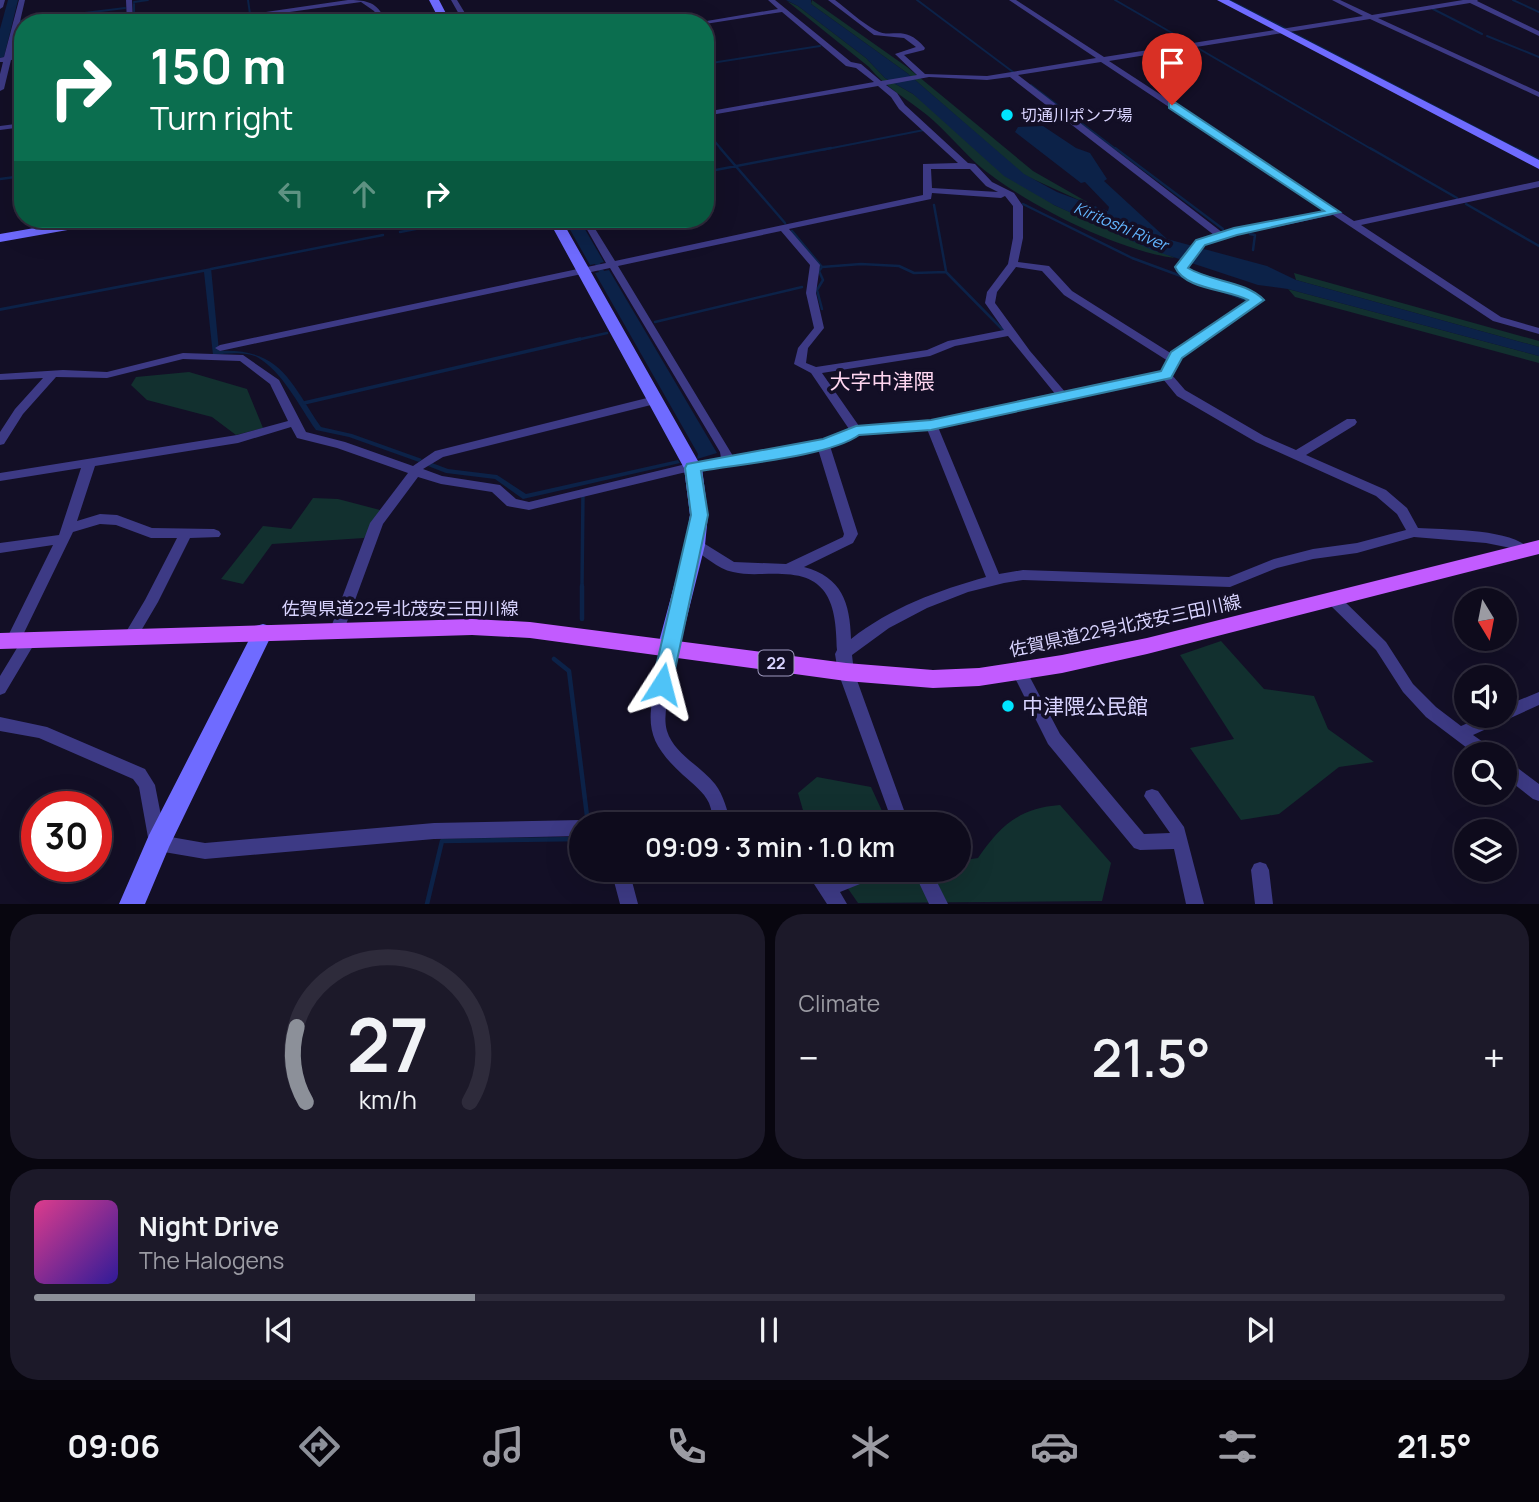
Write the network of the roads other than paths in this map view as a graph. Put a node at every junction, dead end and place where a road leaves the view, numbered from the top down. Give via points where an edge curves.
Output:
1 (2, 0) edge
2 (362, 0) edge
3 (771, 0) edge
4 (831, 0) edge
5 (1012, 0) edge
6 (1222, 0) edge
7 (1335, 0) edge
8 (1471, 0) edge
9 (0, 7) edge
10 (782, 10) junction
11 (259, 14) edge
12 (379, 14) edge
13 (1371, 17) junction
14 (714, 21) edge
15 (14, 25) edge
16 (1283, 31) junction
17 (1539, 34) edge
18 (903, 51) junction
19 (3, 59) edge
20 (1103, 60) junction
21 (1011, 74) junction
22 (922, 76) junction
23 (975, 79) junction
24 (882, 84) junction
25 (0, 89) edge
26 (1539, 95) edge
27 (714, 112) edge
28 (964, 164) junction
29 (1539, 165) edge
30 (1539, 184) edge
31 (928, 190) junction
32 (1016, 201) junction
33 (1334, 212) junction
34 (1353, 224) junction
35 (56, 228) edge
36 (562, 228) edge
37 (587, 228) edge
38 (783, 228) junction
39 (1220, 235) junction
40 (0, 238) edge
41 (1013, 264) junction
42 (598, 267) junction
43 (1539, 331) edge
44 (1010, 332) junction
45 (220, 348) dead end
46 (1173, 359) junction
47 (815, 371) junction
48 (52, 374) junction
49 (1166, 375) junction
50 (0, 377) edge
51 (1062, 395) junction
52 (655, 400) junction
53 (1351, 422) dead end
54 (293, 423) junction
55 (931, 425) junction
56 (856, 430) junction
57 (0, 441) edge
58 (823, 444) junction
59 (1297, 455) junction
60 (728, 461) junction
61 (89, 464) junction
62 (421, 465) junction
63 (693, 468) junction
64 (0, 477) edge
65 (1414, 532) junction
66 (65, 534) junction
67 (214, 534) dead end
68 (185, 535) junction
69 (695, 545) junction
70 (0, 548) edge
71 (1532, 549) edge
72 (791, 567) junction
73 (993, 577) junction
74 (1334, 600) junction
75 (337, 630) junction
76 (263, 632) junction
77 (130, 637) junction
78 (6, 640) edge
79 (668, 649) junction
80 (844, 663) junction
81 (1020, 672) junction
82 (0, 689) edge
83 (1539, 698) edge
84 (1517, 708) edge
85 (0, 724) edge
86 (1473, 728) edge
87 (1464, 737) junction
88 (1471, 742) edge
89 (1517, 777) edge
90 (1539, 794) edge
91 (1152, 796) dead end
92 (720, 812) edge
93 (897, 812) edge
94 (569, 828) edge
95 (1181, 841) junction
96 (158, 844) junction
97 (1260, 870) dead end
98 (623, 882) edge
99 (855, 882) edge
100 (928, 882) edge
101 (833, 896) edge
102 (132, 904) edge
103 (629, 904) edge
104 (939, 904) edge
105 (1195, 904) edge
106 (1264, 904) edge

1 - 9 street
2 - 11 street
2 - 12 street
3 - 10 street
4 - 18 street via 876,34 902,33 921,48
5 - 20 street
6 - 16 street
7 - 13 street
8 - 13 street
8 - 17 street
10 - 14 street
10 - 24 street via 849,64
13 - 16 street
13 - 26 street
15 - 19 street
16 - 20 street
16 - 29 street
18 - 22 street via 900,54
18 - 23 street via 927,69
19 - 25 street
20 - 21 street
20 - 33 street
21 - 23 street
21 - 39 street
22 - 23 street
22 - 24 street
24 - 27 street
24 - 28 street
28 - 31 street via 926,166
28 - 32 street
30 - 34 street
31 - 32 street via 990,193
31 - 38 street via 928,197
32 - 41 street via 1018,238
33 - 34 street
33 - 39 street
34 - 43 street via 1497,319
35 - 40 street
36 - 42 street
37 - 42 street
38 - 42 street
38 - 47 street via 815,265 811,293 819,328 803,348 800,364
39 - 46 street via 1200,243 1181,267 1195,278 1257,300
41 - 44 street via 989,298
41 - 46 street via 1045,268 1069,293
42 - 45 street
42 - 52 street
42 - 60 street
44 - 47 street via 953,343 930,353
44 - 51 street
46 - 49 street
47 - 56 street
48 - 50 street
48 - 54 street via 124,373 183,356 243,358 275,382
48 - 57 street
49 - 51 street
49 - 59 street via 1195,402
51 - 55 street
52 - 62 street
52 - 63 street
53 - 59 street
54 - 61 street via 238,439
54 - 62 street via 311,440
55 - 56 street
55 - 73 street
56 - 58 street
58 - 60 street
58 - 72 street via 851,534 848,540
59 - 65 street via 1381,493 1402,511
60 - 63 street
61 - 64 street
61 - 66 street
62 - 63 street via 441,480 496,488 518,506
62 - 75 street via 377,523
63 - 69 street via 699,515
65 - 71 street via 1486,538
65 - 73 street via 1274,564 1230,582
66 - 68 street via 100,519 117,520 151,533
66 - 70 street
66 - 78 street
67 - 68 street
68 - 77 street
69 - 72 street via 731,567
69 - 79 street
71 - 74 main road, 佐賀県道22号北茂安三田川線 / 22
72 - 80 street via 814,576 834,592 842,615
73 - 80 street via 867,634
74 - 81 main road, 佐賀県道22号北茂安三田川線 / 22
74 - 87 street via 1381,646 1408,688
75 - 76 main road, 佐賀県道22号北茂安三田川線 / 22
75 - 79 main road, 佐賀県道22号北茂安三田川線 / 22 via 530,630
76 - 77 main road, 佐賀県道22号北茂安三田川線 / 22
76 - 96 street
77 - 78 main road, 佐賀県道22号北茂安三田川線 / 22
78 - 82 street via 26,646
79 - 80 main road, 佐賀県道22号北茂安三田川線 / 22
79 - 92 street via 669,663 656,704 660,732 680,762 716,800
80 - 81 main road, 佐賀県道22号北茂安三田川線 / 22 via 933,679
80 - 93 street
81 - 95 street via 1054,739 1140,842
83 - 84 street
85 - 96 street via 41,732 139,774 147,785
86 - 87 street
87 - 88 street
89 - 90 street
91 - 95 street
94 - 96 street via 434,831 205,851
95 - 105 street
96 - 102 street
97 - 106 street
98 - 103 street
99 - 101 street
100 - 104 street

